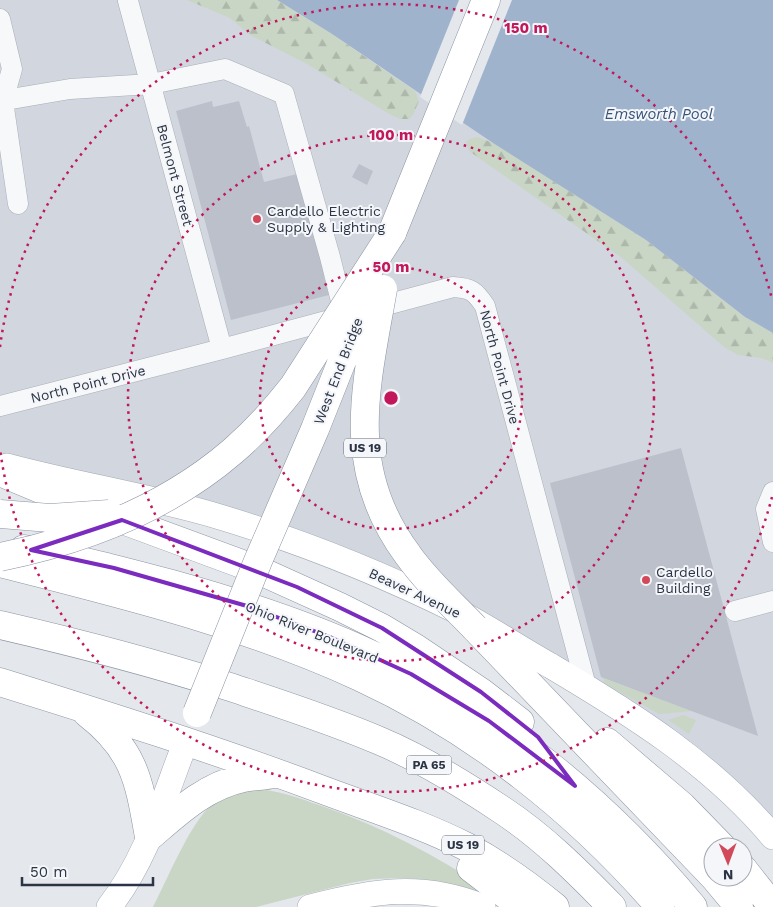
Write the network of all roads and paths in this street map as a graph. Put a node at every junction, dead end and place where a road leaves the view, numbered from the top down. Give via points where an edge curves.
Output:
1 (486, 0) edge
2 (128, 1) edge
3 (0, 19) edge
4 (150, 84) junction
5 (2, 101) edge
6 (18, 204) dead end
7 (392, 233) junction
8 (345, 316) junction
9 (222, 349) junction
10 (0, 406) edge
11 (0, 464) edge
12 (0, 472) edge
13 (773, 492) edge
14 (154, 503) junction
15 (0, 514) edge
16 (773, 542) edge
17 (0, 545) edge
18 (0, 557) edge
19 (0, 563) edge
20 (773, 601) edge
21 (735, 611) dead end
22 (0, 625) edge
23 (0, 682) edge
24 (586, 686) junction
25 (78, 706) junction
26 (186, 741) junction
27 (600, 746) junction
28 (280, 774) junction
29 (574, 786) junction
30 (360, 804) junction
31 (149, 837) junction
32 (712, 837) edge
33 (773, 837) edge
34 (703, 863) edge
35 (753, 882) edge
36 (723, 887) edge
37 (109, 907) edge
38 (310, 907) edge
39 (484, 907) edge
40 (522, 907) edge
41 (555, 907) edge
42 (612, 907) edge
43 (660, 907) edge
44 (693, 907) edge
45 (739, 907) edge
46 (773, 907) edge

1 - 7 highway, West End Bridge / US 19
2 - 4 street, Belmont Street
3 - 5 street via 12,69
4 - 5 street via 70,89
4 - 8 street via 225,69 284,94
4 - 9 street, Belmont Street
5 - 6 street
7 - 14 highway, bridge via 308,365 275,409 233,452
7 - 26 highway, West End Bridge / US 19, bridge
7 - 27 highway, US 19, bridge via 365,402 364,441 370,478 383,515 424,576
8 - 9 street, North Point Drive
8 - 24 street, North Point Drive via 453,288 468,288 485,306
9 - 10 street, North Point Drive
11 - 24 main road, Beaver Avenue via 210,514 333,557 458,612
12 - 29 highway via 258,570 382,628 512,715 538,737
13 - 16 street via 766,509
14 - 15 highway, bridge via 76,518
14 - 18 highway, bridge via 92,532
17 - 29 highway, Ohio River Boulevard via 67,557 205,593 330,637 379,658 450,697 526,747
19 - 43 highway via 100,588 239,630 321,660 399,696 475,742 546,794 612,854
20 - 21 street
22 - 42 highway, PA 65 via 203,679 382,741 423,761 504,811 575,870
23 - 25 highway
24 - 33 main road, Beaver Avenue via 667,738 720,782
25 - 26 highway
25 - 31 highway via 112,735 127,755 140,789
26 - 28 highway, US 19
26 - 31 main road
27 - 32 highway via 682,806
27 - 34 highway
28 - 30 highway, US 19
28 - 31 highway via 243,778 212,789
29 - 44 highway, Ohio River Boulevard via 630,836
30 - 40 highway via 452,854
30 - 41 highway, US 19 via 467,847 512,874
31 - 37 main road
35 - 46 highway
36 - 45 highway
38 - 39 main road via 366,893 411,890 454,897

